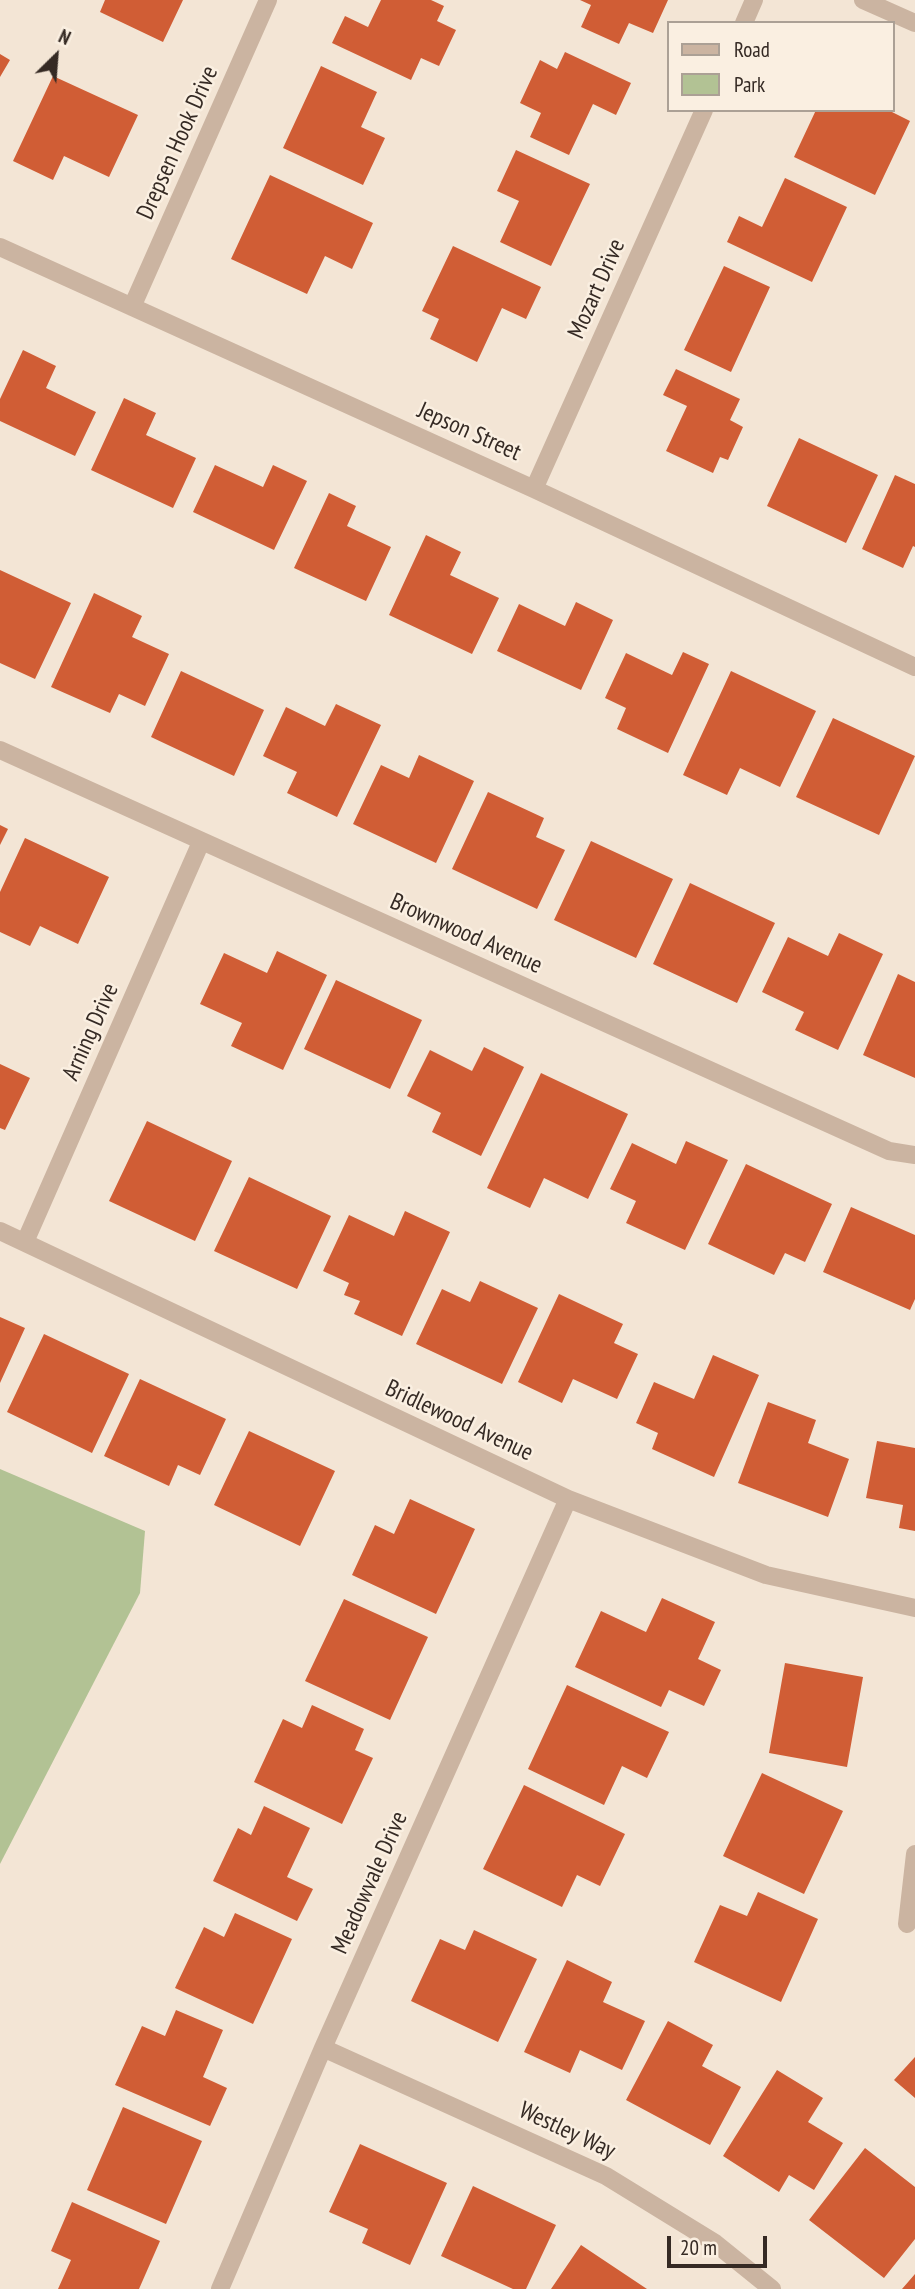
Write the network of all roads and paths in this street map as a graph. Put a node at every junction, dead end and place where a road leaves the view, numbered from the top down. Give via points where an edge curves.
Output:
1 (268, 0) edge
2 (754, 0) edge
3 (863, 0) edge
4 (745, 21) edge
5 (915, 23) edge
6 (703, 112) edge
7 (0, 247) edge
8 (132, 307) junction
9 (534, 489) junction
10 (915, 667) edge
11 (0, 750) edge
12 (201, 842) junction
13 (915, 1154) edge
14 (0, 1231) edge
15 (25, 1242) junction
16 (568, 1499) junction
17 (915, 1608) edge
18 (915, 1854) edge
19 (907, 1924) dead end
20 (323, 2048) junction
21 (220, 2289) edge
22 (772, 2289) edge

1 - 8 street, Drepsen Hook Drive
2 - 4 street
3 - 5 street
6 - 9 street, Mozart Drive
7 - 8 street, Jepson Street
8 - 9 street, Jepson Street
9 - 10 street, Jepson Street
11 - 12 street, Brownwood Avenue
12 - 13 street, Brownwood Avenue via 889,1151
12 - 15 street, Arning Drive
14 - 15 street, Bridlewood Avenue
15 - 16 street, Bridlewood Avenue
16 - 17 street, Bridlewood Avenue via 766,1575
16 - 20 street, Meadowvale Drive
18 - 19 street
20 - 21 street, Meadowvale Drive
20 - 22 street, Westley Way via 606,2176 715,2243

